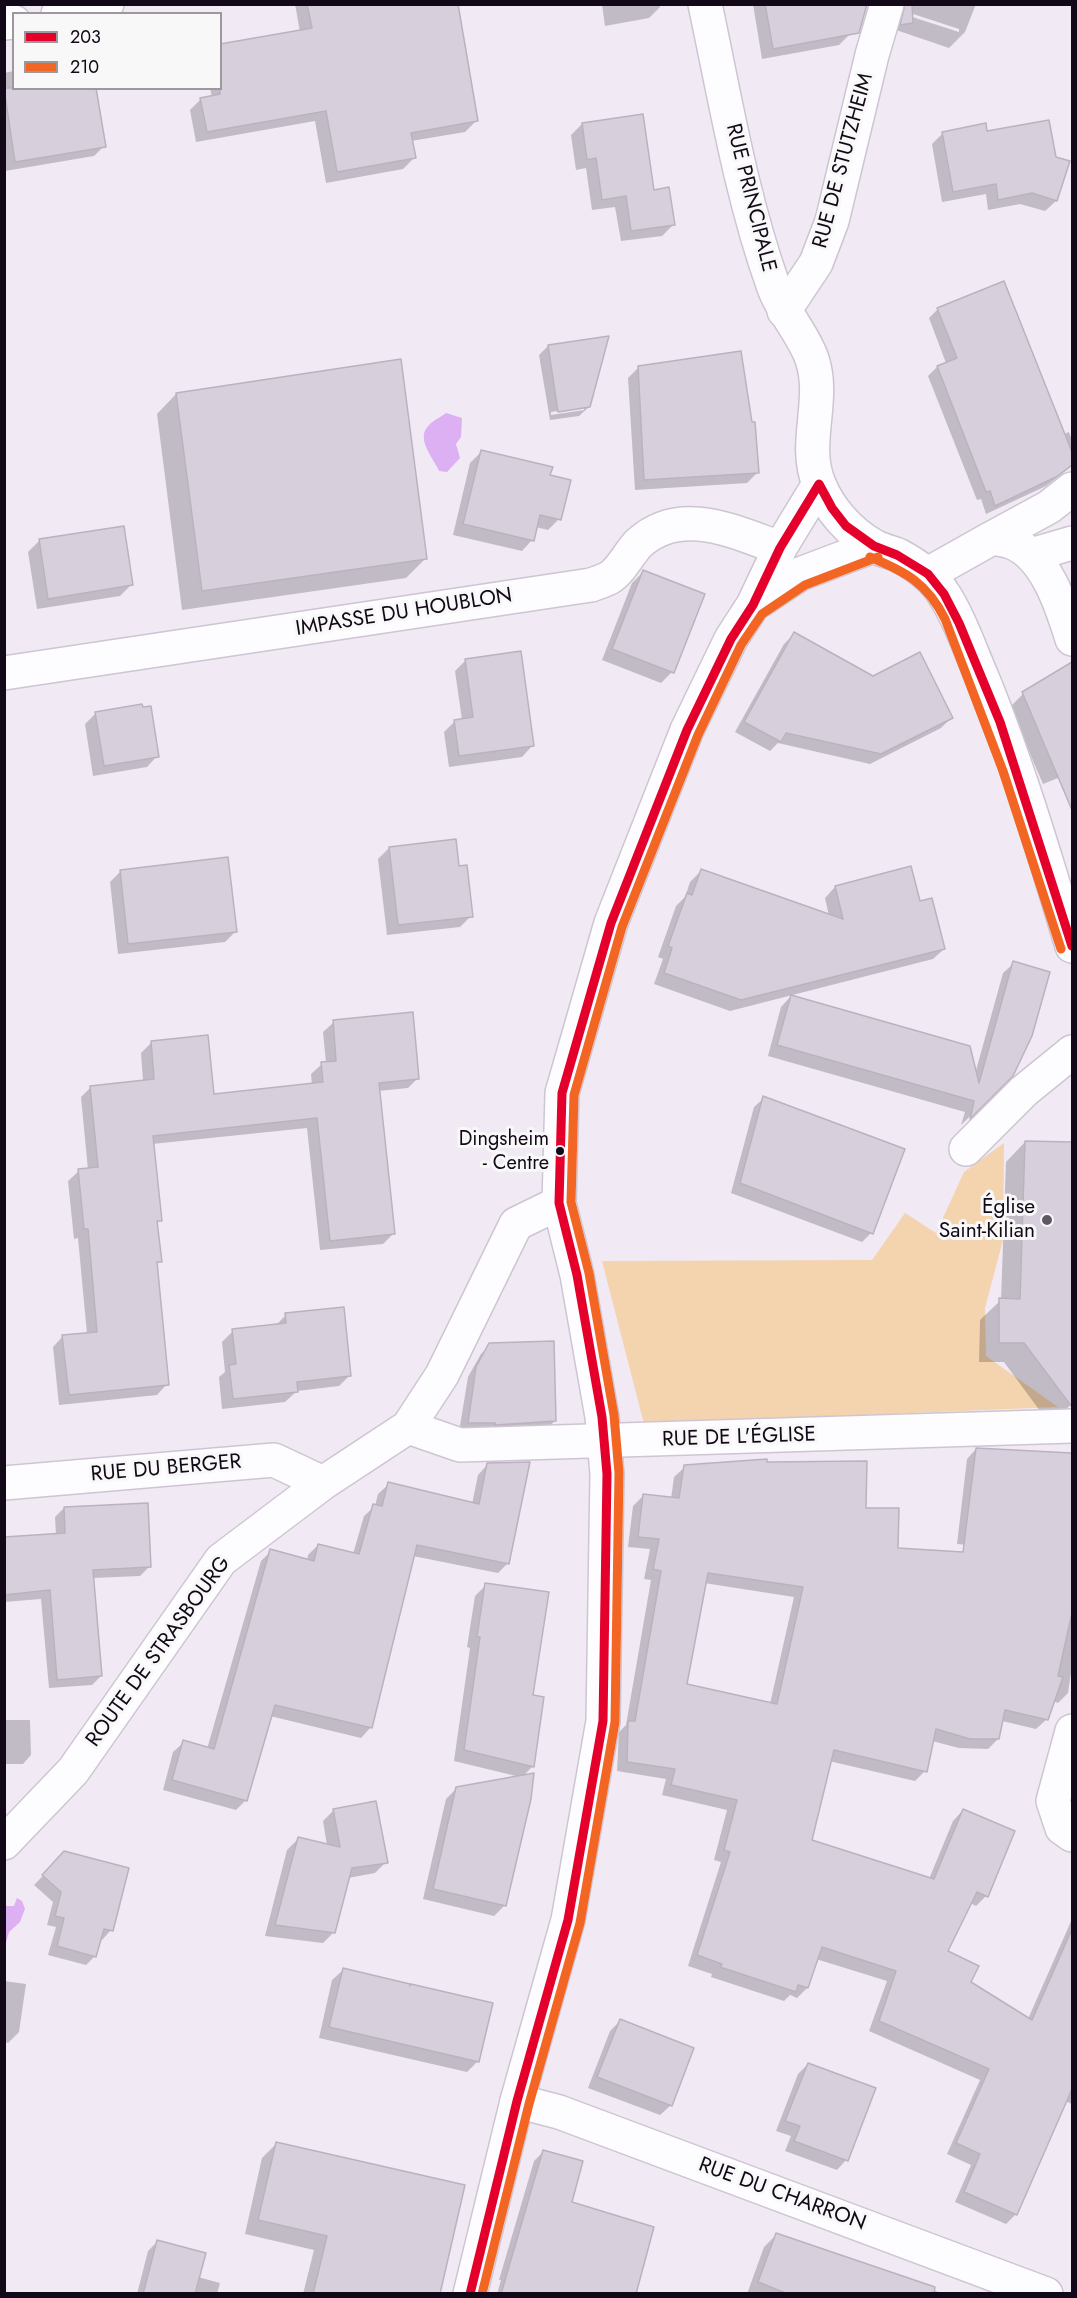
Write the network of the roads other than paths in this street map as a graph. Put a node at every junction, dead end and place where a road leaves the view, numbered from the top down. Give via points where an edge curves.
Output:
1 (107, 4) edge
2 (705, 4) edge
3 (887, 4) edge
4 (68, 12) edge
5 (784, 311) junction
6 (819, 484) junction
7 (1072, 489) edge
8 (992, 538) junction
9 (1072, 543) edge
10 (874, 546) junction
11 (780, 548) junction
12 (1031, 555) junction
13 (928, 574) junction
14 (1064, 591) edge
15 (753, 605) junction
16 (1072, 639) edge
17 (4, 673) edge
18 (1072, 946) edge
19 (1072, 1052) edge
20 (966, 1149) dead end
21 (559, 1203) junction
22 (1072, 1426) edge
23 (408, 1427) junction
24 (604, 1442) junction
25 (4, 1483) edge
26 (322, 1483) junction
27 (1072, 1731) edge
28 (1072, 1835) edge
29 (4, 1842) edge
30 (516, 2101) junction
31 (470, 2294) edge
32 (1046, 2294) edge

1 - 4 street
2 - 5 street, RUE PRINCIPALE via 756,236
3 - 5 street, RUE DE STUTZHEIM via 832,221 816,263
5 - 6 street, RUE PRINCIPALE via 812,359 817,402 813,463
6 - 10 street, RUE PRINCIPALE via 846,526
6 - 11 street
7 - 8 street via 1049,507
8 - 12 street via 1011,542
8 - 13 street
9 - 12 street
10 - 13 street, RUE PRINCIPALE
10 - 15 street via 800,574
11 - 15 street
11 - 17 street, IMPASSE DU HOUBLON via 712,525 685,522 656,532 640,543 610,578 591,585
12 - 14 street
13 - 18 street, RUE PRINCIPALE via 959,623 1000,722
14 - 16 street
15 - 21 street via 731,639 687,730 611,923 562,1093
19 - 20 street
21 - 23 street, ROUTE DE STRASBOURG via 516,1224 442,1375
21 - 24 street via 577,1275
22 - 24 street, RUE DE L'ÉGLISE
23 - 24 street, RUE DE L'ÉGLISE via 460,1445
23 - 26 street, ROUTE DE STRASBOURG
24 - 30 street via 607,1474 603,1721 568,1920
25 - 26 street, RUE DU BERGER via 274,1460
26 - 29 street, ROUTE DE STRASBOURG via 221,1560 73,1771
27 - 28 street via 1053,1801 1062,1828
30 - 31 street
30 - 32 street, RUE DU CHARRON via 559,2112

